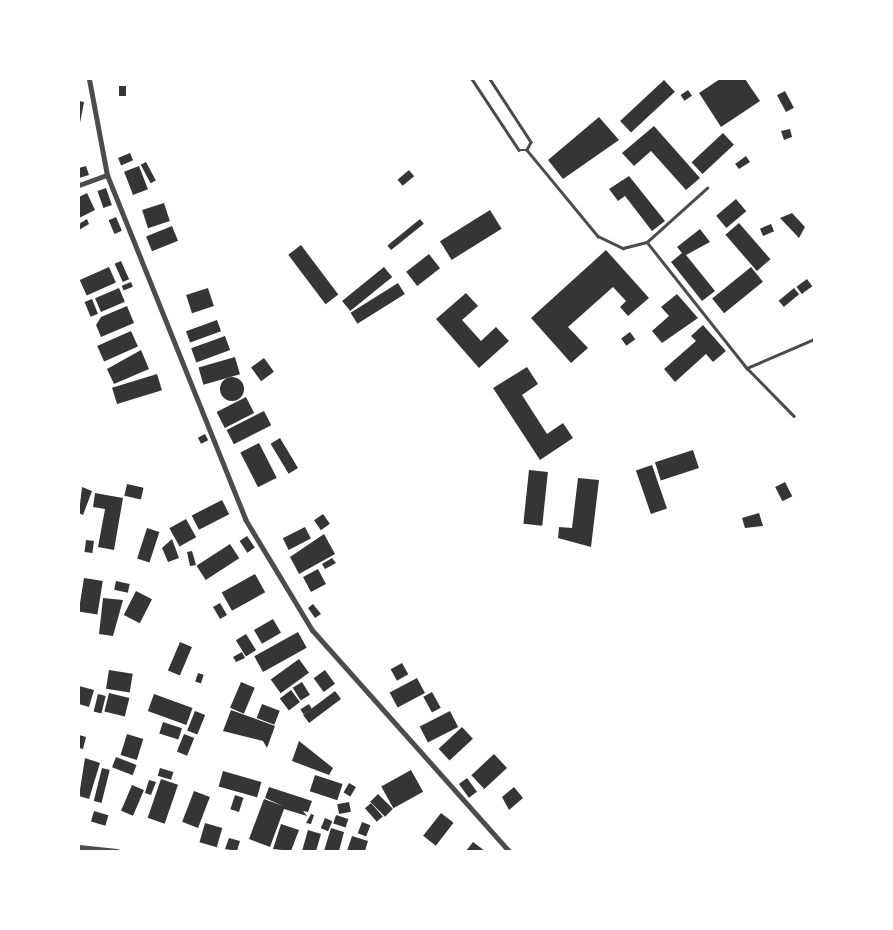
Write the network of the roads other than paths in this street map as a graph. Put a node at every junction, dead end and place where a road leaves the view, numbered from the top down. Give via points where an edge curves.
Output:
1 (89, 79) edge
2 (472, 79) edge
3 (490, 79) edge
4 (527, 150) junction
5 (107, 175) junction
6 (79, 186) edge
7 (707, 188) dead end
8 (647, 242) junction
9 (814, 339) edge
10 (747, 368) junction
11 (794, 416) dead end
12 (79, 847) edge
13 (117, 851) edge
14 (509, 851) edge

1 - 5 street
2 - 4 lane via 519,150
3 - 4 lane via 531,142
4 - 8 lane via 598,236 623,248
5 - 6 street
5 - 14 street via 245,519 288,593 318,638
7 - 8 lane
8 - 10 lane
9 - 10 lane
10 - 11 lane
12 - 13 street

